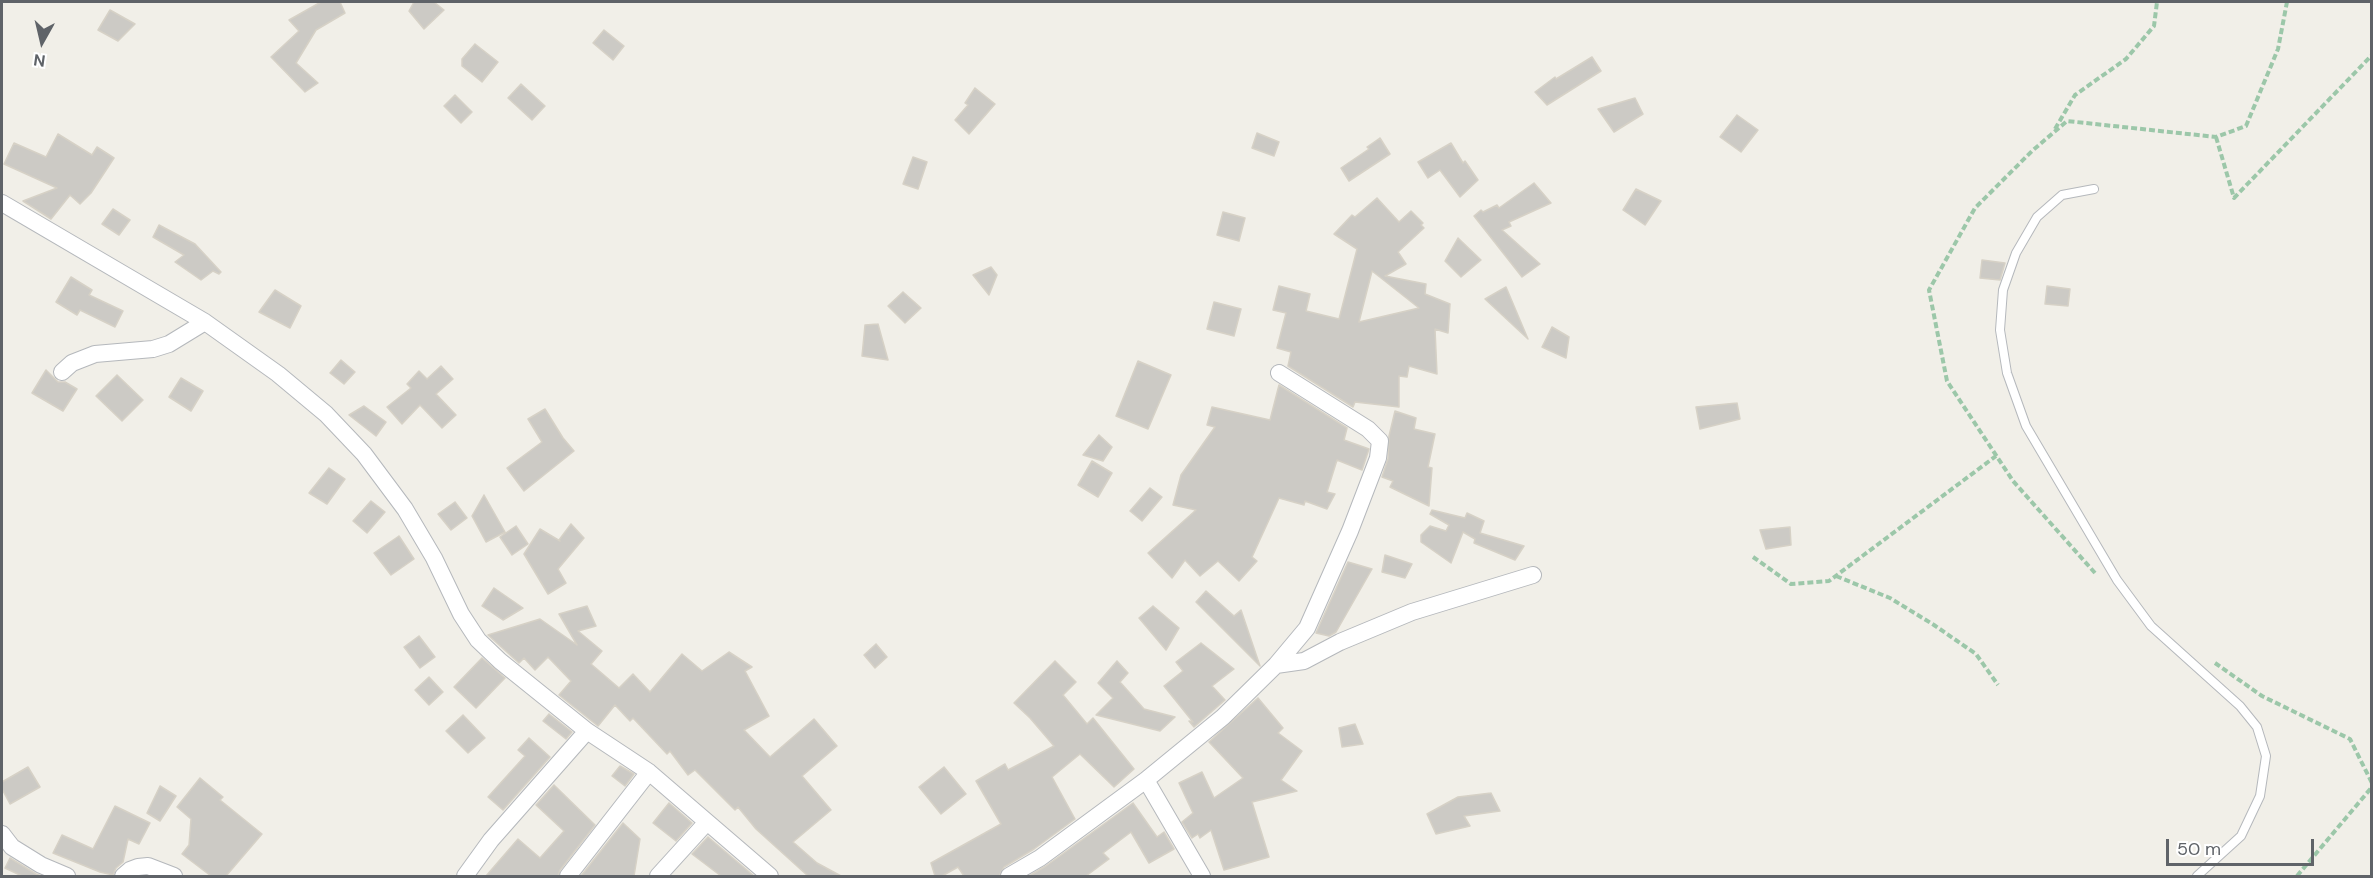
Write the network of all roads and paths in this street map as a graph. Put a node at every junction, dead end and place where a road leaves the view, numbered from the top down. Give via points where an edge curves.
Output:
1 (2157, 2) edge
2 (2288, 2) edge
3 (2372, 55) edge
4 (2052, 134) junction
5 (2216, 137) junction
6 (2094, 189) dead end
7 (2, 203) edge
8 (205, 321) junction
9 (62, 372) dead end
10 (1279, 372) dead end
11 (1996, 456) junction
12 (1753, 557) dead end
13 (1533, 575) dead end
14 (1836, 576) junction
15 (2098, 576) dead end
16 (2213, 661) dead end
17 (1276, 665) junction
18 (1998, 685) dead end
19 (587, 731) junction
20 (649, 772) junction
21 (1146, 780) junction
22 (2372, 785) edge
23 (707, 822) junction
24 (2, 834) edge
25 (67, 876) edge
26 (123, 876) edge
27 (174, 876) edge
28 (465, 876) edge
29 (567, 876) edge
30 (658, 876) edge
31 (770, 876) edge
32 (1009, 876) edge
33 (1202, 876) edge
34 (2197, 876) edge
35 (2297, 876) edge

1 - 4 path via 2154,26 2126,59 2075,95
2 - 5 path via 2278,49 2246,126
3 - 5 path via 2234,198
4 - 5 path via 2067,121
4 - 11 path via 1974,208 1929,290 1947,381
6 - 34 lane via 2062,195 2037,217 2016,252 2003,290 2000,330 2007,373 2026,426 2117,580 2151,626 2240,706 2257,727 2266,756 2260,796 2241,836
7 - 8 street
8 - 9 street via 153,350 95,354 72,363
8 - 19 street via 326,414 364,454 405,509 478,640
10 - 17 street via 1368,429 1380,441 1378,458 1350,531 1307,628
11 - 14 path
11 - 15 path via 2013,481
12 - 14 path via 1791,584 1829,581
13 - 17 street via 1412,612 1304,661
14 - 18 path via 1890,598 1934,625 1976,654
16 - 22 path via 2262,696 2350,739
17 - 21 street via 1223,717
19 - 20 street
19 - 28 street via 491,840
20 - 23 street
20 - 29 street
21 - 32 street via 1040,858
21 - 33 street
22 - 35 path
23 - 30 street
23 - 31 street
24 - 25 street via 12,847
26 - 27 street via 148,866

